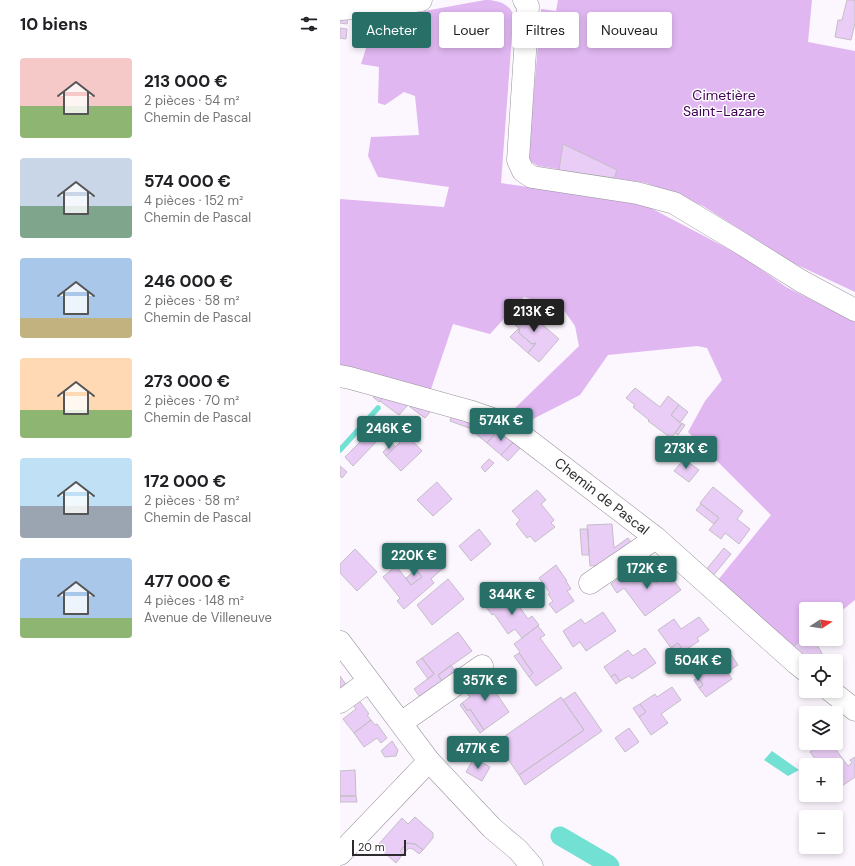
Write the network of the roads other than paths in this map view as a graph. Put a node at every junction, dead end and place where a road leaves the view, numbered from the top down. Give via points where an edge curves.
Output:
1 (421, 0) edge
2 (524, 0) edge
3 (340, 9) edge
4 (855, 310) edge
5 (340, 376) edge
6 (656, 538) junction
7 (590, 584) dead end
8 (340, 642) edge
9 (482, 666) dead end
10 (799, 666) edge
11 (369, 681) junction
12 (840, 698) edge
13 (340, 702) edge
14 (855, 710) edge
15 (401, 723) junction
16 (429, 761) junction
17 (340, 854) edge
18 (532, 866) edge

1 - 3 street
2 - 4 street via 528,6 518,160 523,171 532,177 636,193 674,203 801,281
5 - 6 street, Chemin de Pascal via 507,424
6 - 7 street
6 - 10 street, Chemin de Pascal
8 - 11 street
9 - 15 street
11 - 13 street
11 - 15 street
12 - 14 street
15 - 16 street
16 - 17 street
16 - 18 street

